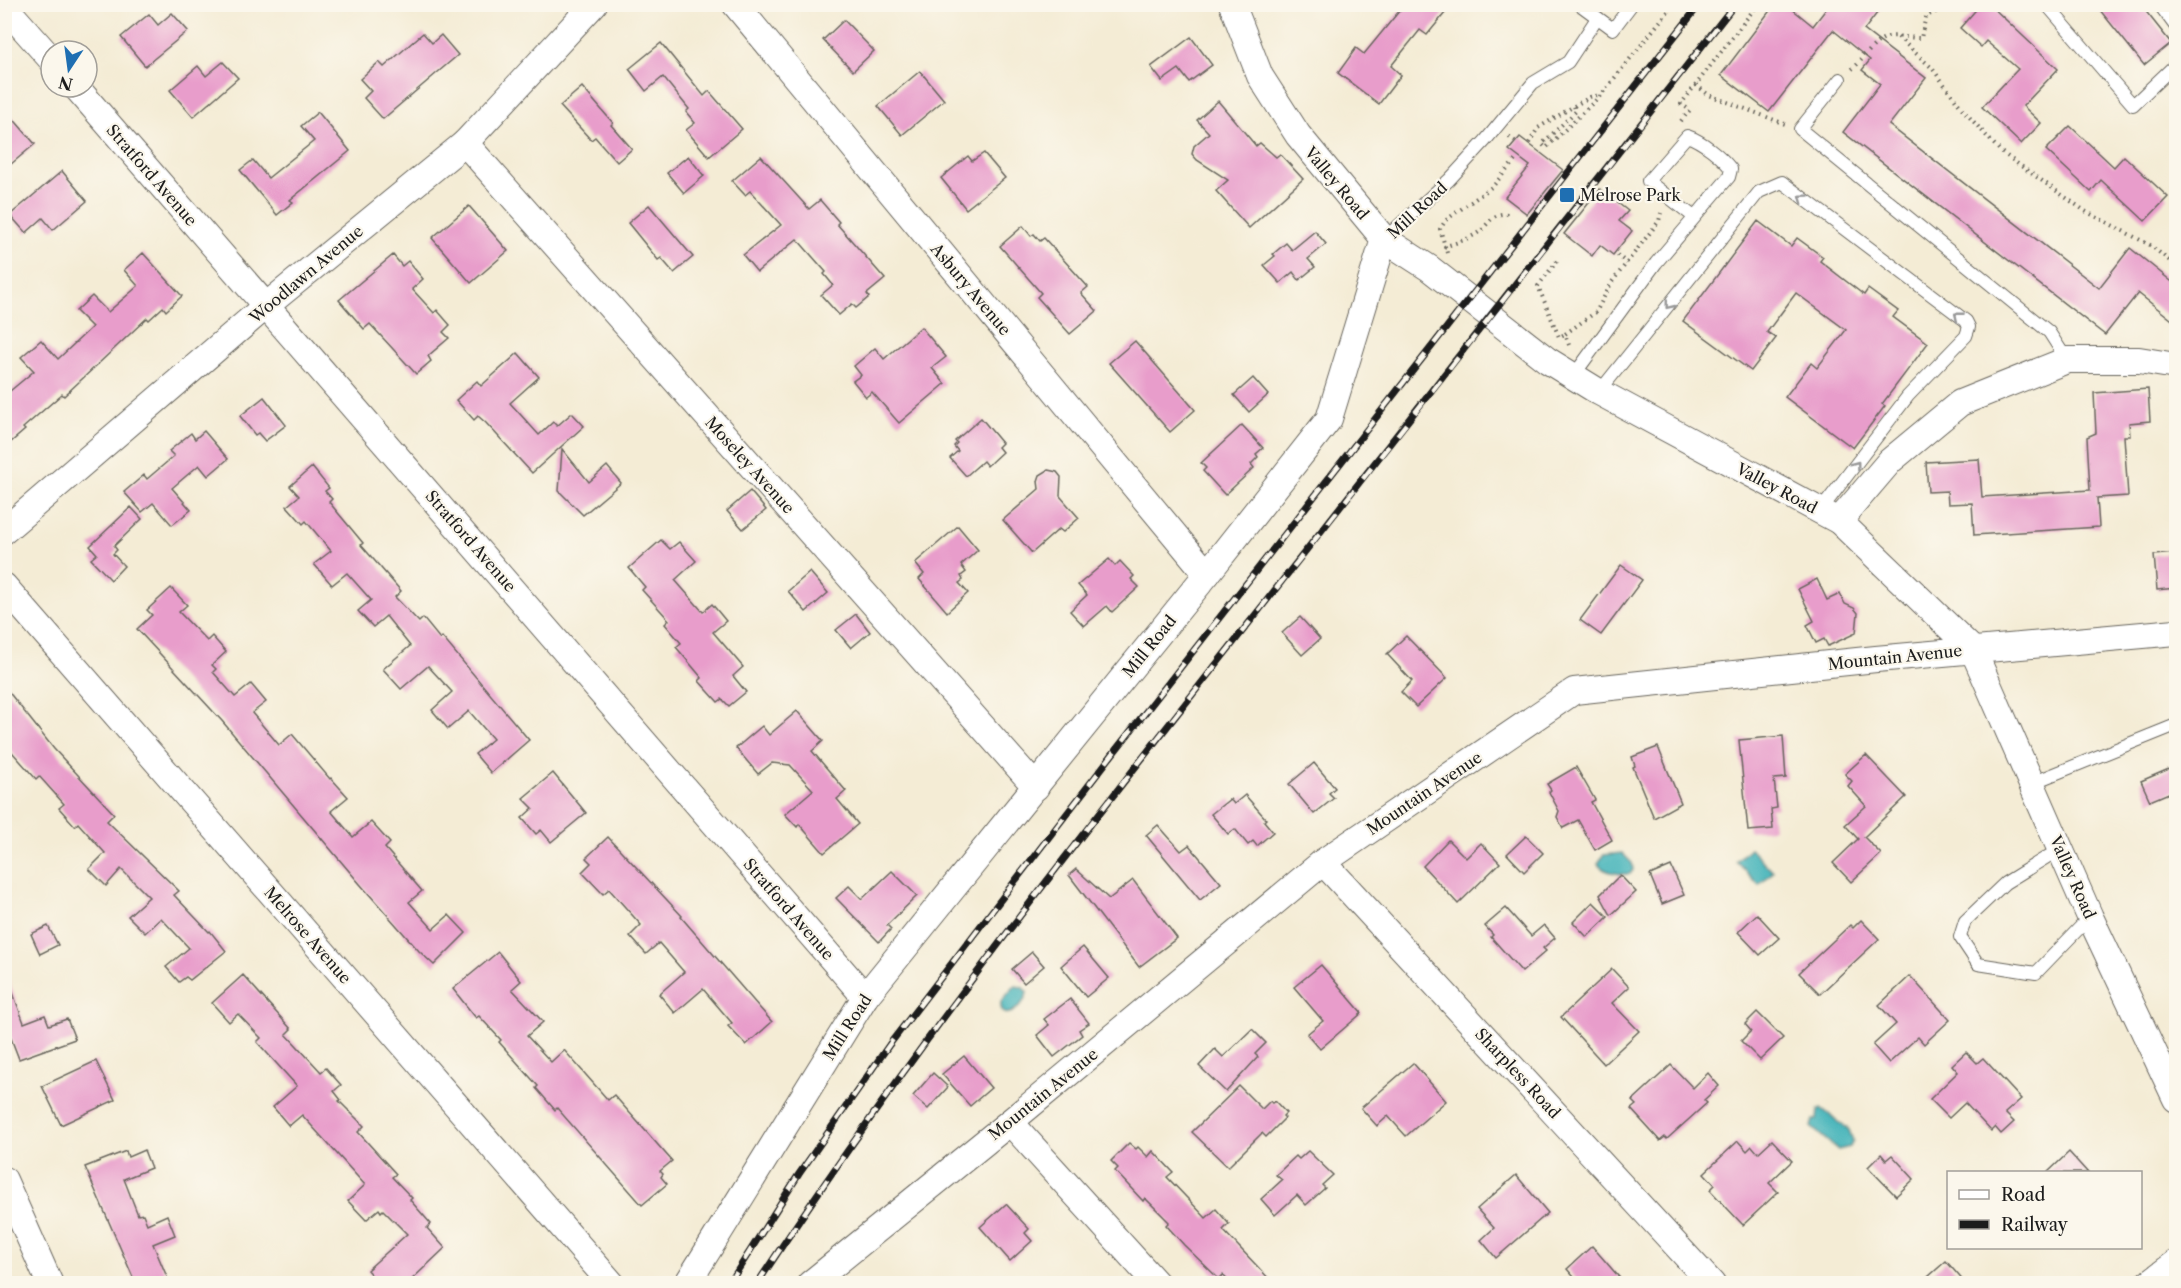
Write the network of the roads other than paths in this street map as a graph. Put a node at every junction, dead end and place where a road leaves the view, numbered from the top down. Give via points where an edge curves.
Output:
1 (594, 4) edge
2 (735, 4) edge
3 (1579, 4) edge
4 (1632, 4) edge
5 (2046, 4) edge
6 (2159, 4) edge
7 (4, 6) edge
8 (1238, 8) edge
9 (1597, 18) junction
10 (2176, 27) edge
11 (39, 45) edge
12 (2176, 64) edge
13 (1840, 79) road end
14 (87, 99) edge
15 (465, 143) junction
16 (1694, 218) junction
17 (1384, 239) junction
18 (267, 305) junction
19 (2067, 360) junction
20 (2176, 366) edge
21 (1574, 375) junction
22 (1599, 392) junction
23 (1830, 516) junction
24 (4, 531) edge
25 (1207, 574) junction
26 (4, 586) edge
27 (2176, 632) edge
28 (1973, 650) junction
29 (2176, 725) edge
30 (2032, 783) junction
31 (1035, 788) junction
32 (2060, 849) junction
33 (1323, 862) junction
34 (2090, 917) junction
35 (865, 997) junction
36 (2176, 1099) edge
37 (1010, 1122) junction
38 (4, 1180) edge
39 (2176, 1263) edge
40 (50, 1284) edge
41 (612, 1284) edge
42 (687, 1284) edge
43 (810, 1284) edge
44 (1157, 1284) edge
45 (1712, 1284) edge
46 (2148, 1284) edge

1 - 15 street, Woodlawn Avenue
2 - 25 street, Asbury Avenue
3 - 9 lane
4 - 9 lane via 1613,29
5 - 12 lane via 2133,105
6 - 10 lane
7 - 11 street
8 - 17 street, Valley Road via 1260,76 1298,135
9 - 17 lane, Mill Road via 1568,62 1533,83 1449,180
13 - 19 lane via 1800,129 2049,332
14 - 18 street, Stratford Avenue
15 - 18 street, Woodlawn Avenue
15 - 31 street, Moseley Avenue
16 - 16 lane via 1729,177 1731,169 1686,136 1648,181
16 - 21 lane
17 - 21 street, Valley Road via 1429,267 1547,360
17 - 25 street, Mill Road via 1329,419
18 - 24 street, Woodlawn Avenue
18 - 35 street, Stratford Avenue
19 - 20 street via 2139,360
19 - 23 street via 1960,403
21 - 22 street, Valley Road
22 - 23 street, Valley Road
23 -> 22 lane via 1908,396 1966,336 1969,327 1782,183 1760,192
23 - 28 street, Valley Road
25 - 31 street, Mill Road
26 - 41 street, Melrose Avenue
27 - 28 street, Mountain Avenue
28 - 30 street, Valley Road
28 - 33 street, Mountain Avenue via 1574,692
29 - 30 lane
30 - 32 street, Valley Road
31 - 35 street, Mill Road
32 - 34 street, Valley Road
32 - 34 lane via 2005,883 1965,921 1960,938 1978,964 2036,973
33 - 37 street, Mountain Avenue
33 - 45 street, Sharpless Road
34 - 36 street, Valley Road
35 - 42 street, Mill Road
37 - 43 street, Mountain Avenue
37 - 44 street
38 - 40 street
39 - 46 street

